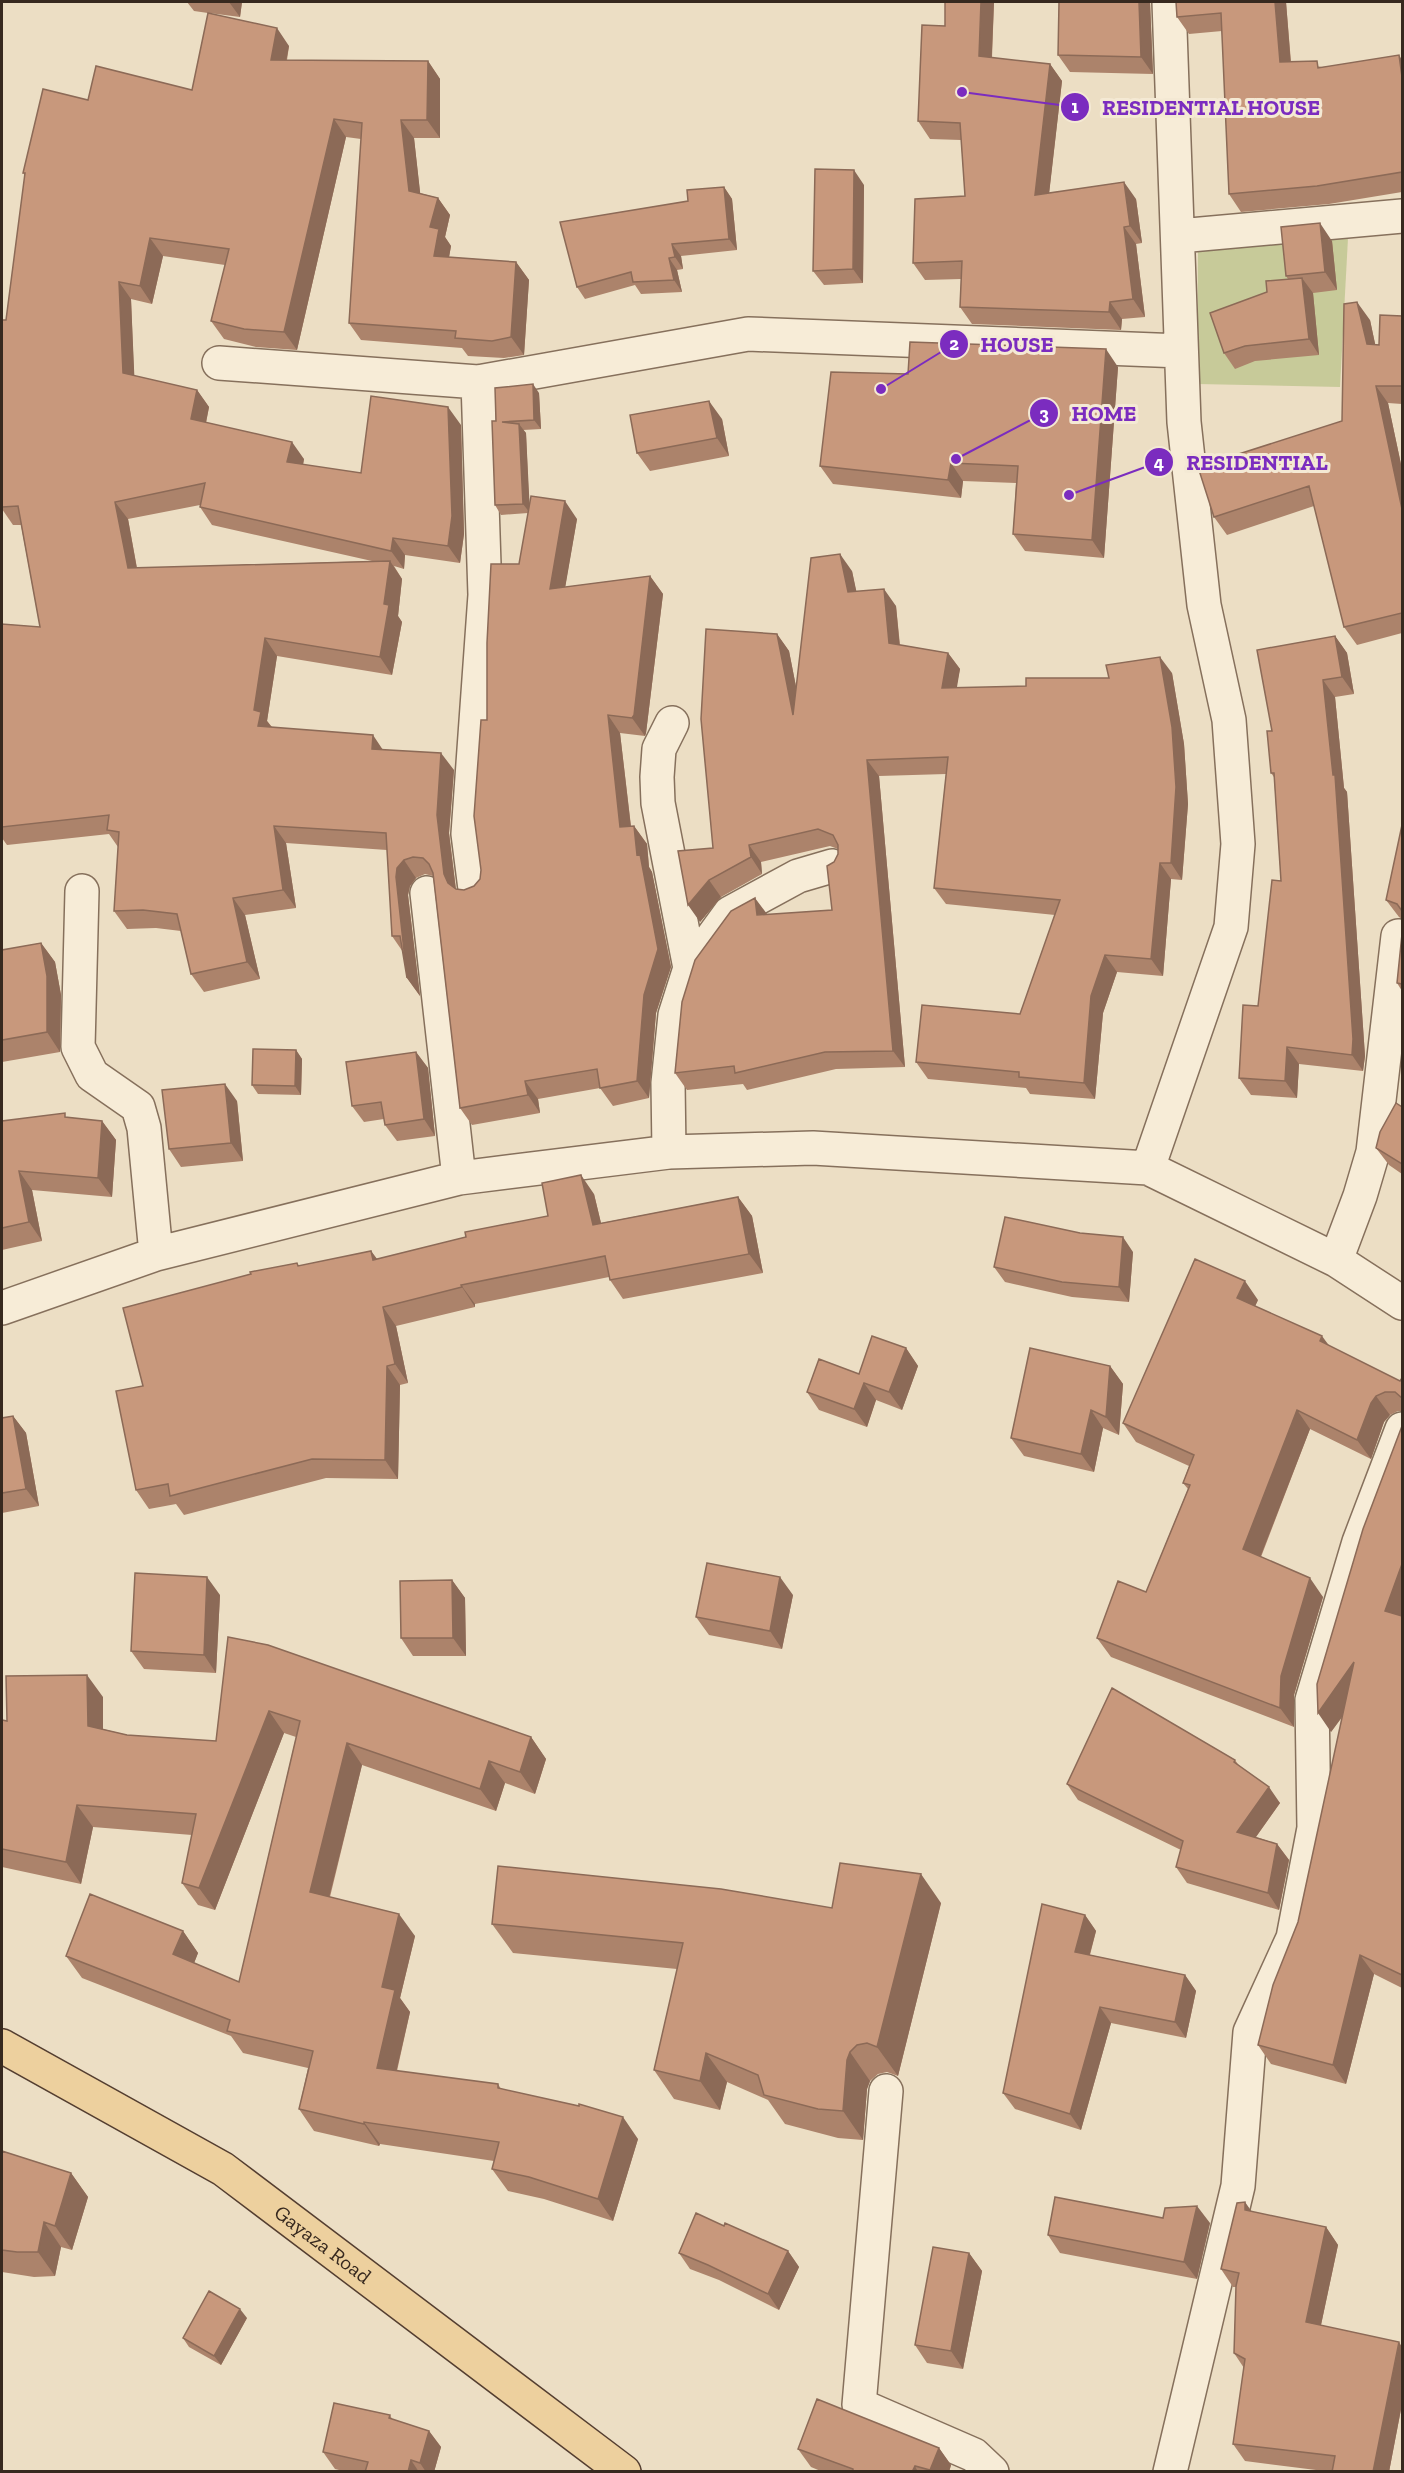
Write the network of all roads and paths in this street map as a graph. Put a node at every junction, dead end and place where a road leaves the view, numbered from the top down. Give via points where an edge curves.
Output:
1 (1169, 2) edge
2 (1402, 216) edge
3 (1179, 236) junction
4 (1182, 351) junction
5 (219, 363) dead end
6 (478, 382) junction
7 (672, 723) dead end
8 (832, 867) edge
9 (475, 889) edge
10 (82, 891) dead end
11 (427, 893) dead end
12 (1398, 936) dead end
13 (690, 968) junction
14 (669, 1152) junction
15 (1148, 1168) junction
16 (459, 1178) junction
17 (156, 1254) junction
18 (1336, 1260) junction
19 (1402, 1303) edge
20 (2, 1308) edge
21 (1402, 1429) edge
22 (2, 2046) edge
23 (886, 2091) dead end
24 (624, 2472) edge
25 (992, 2472) edge
26 (1170, 2472) edge

1 - 3 street
2 - 3 street
3 - 4 street
4 - 6 street via 748,334
4 - 15 street via 1184,422 1204,605 1229,720 1238,844 1231,927
5 - 6 street
6 - 9 street via 485,595 468,834
7 - 13 street via 659,749 658,803
8 - 13 street via 798,876 730,913
10 - 17 street via 78,1047 92,1075 138,1107 144,1128
11 - 16 street
12 - 18 street via 1372,1152
13 - 14 street via 675,1015 668,1083
14 - 15 street via 813,1148
14 - 16 street
15 - 18 street
16 - 17 street
17 - 20 street
18 - 19 street
21 - 26 street via 1359,1542 1312,1700 1314,1828 1293,1938 1250,2032 1238,2187
22 - 24 main road, Gayaza Road via 223,2169
23 - 25 street via 859,2405 974,2455

